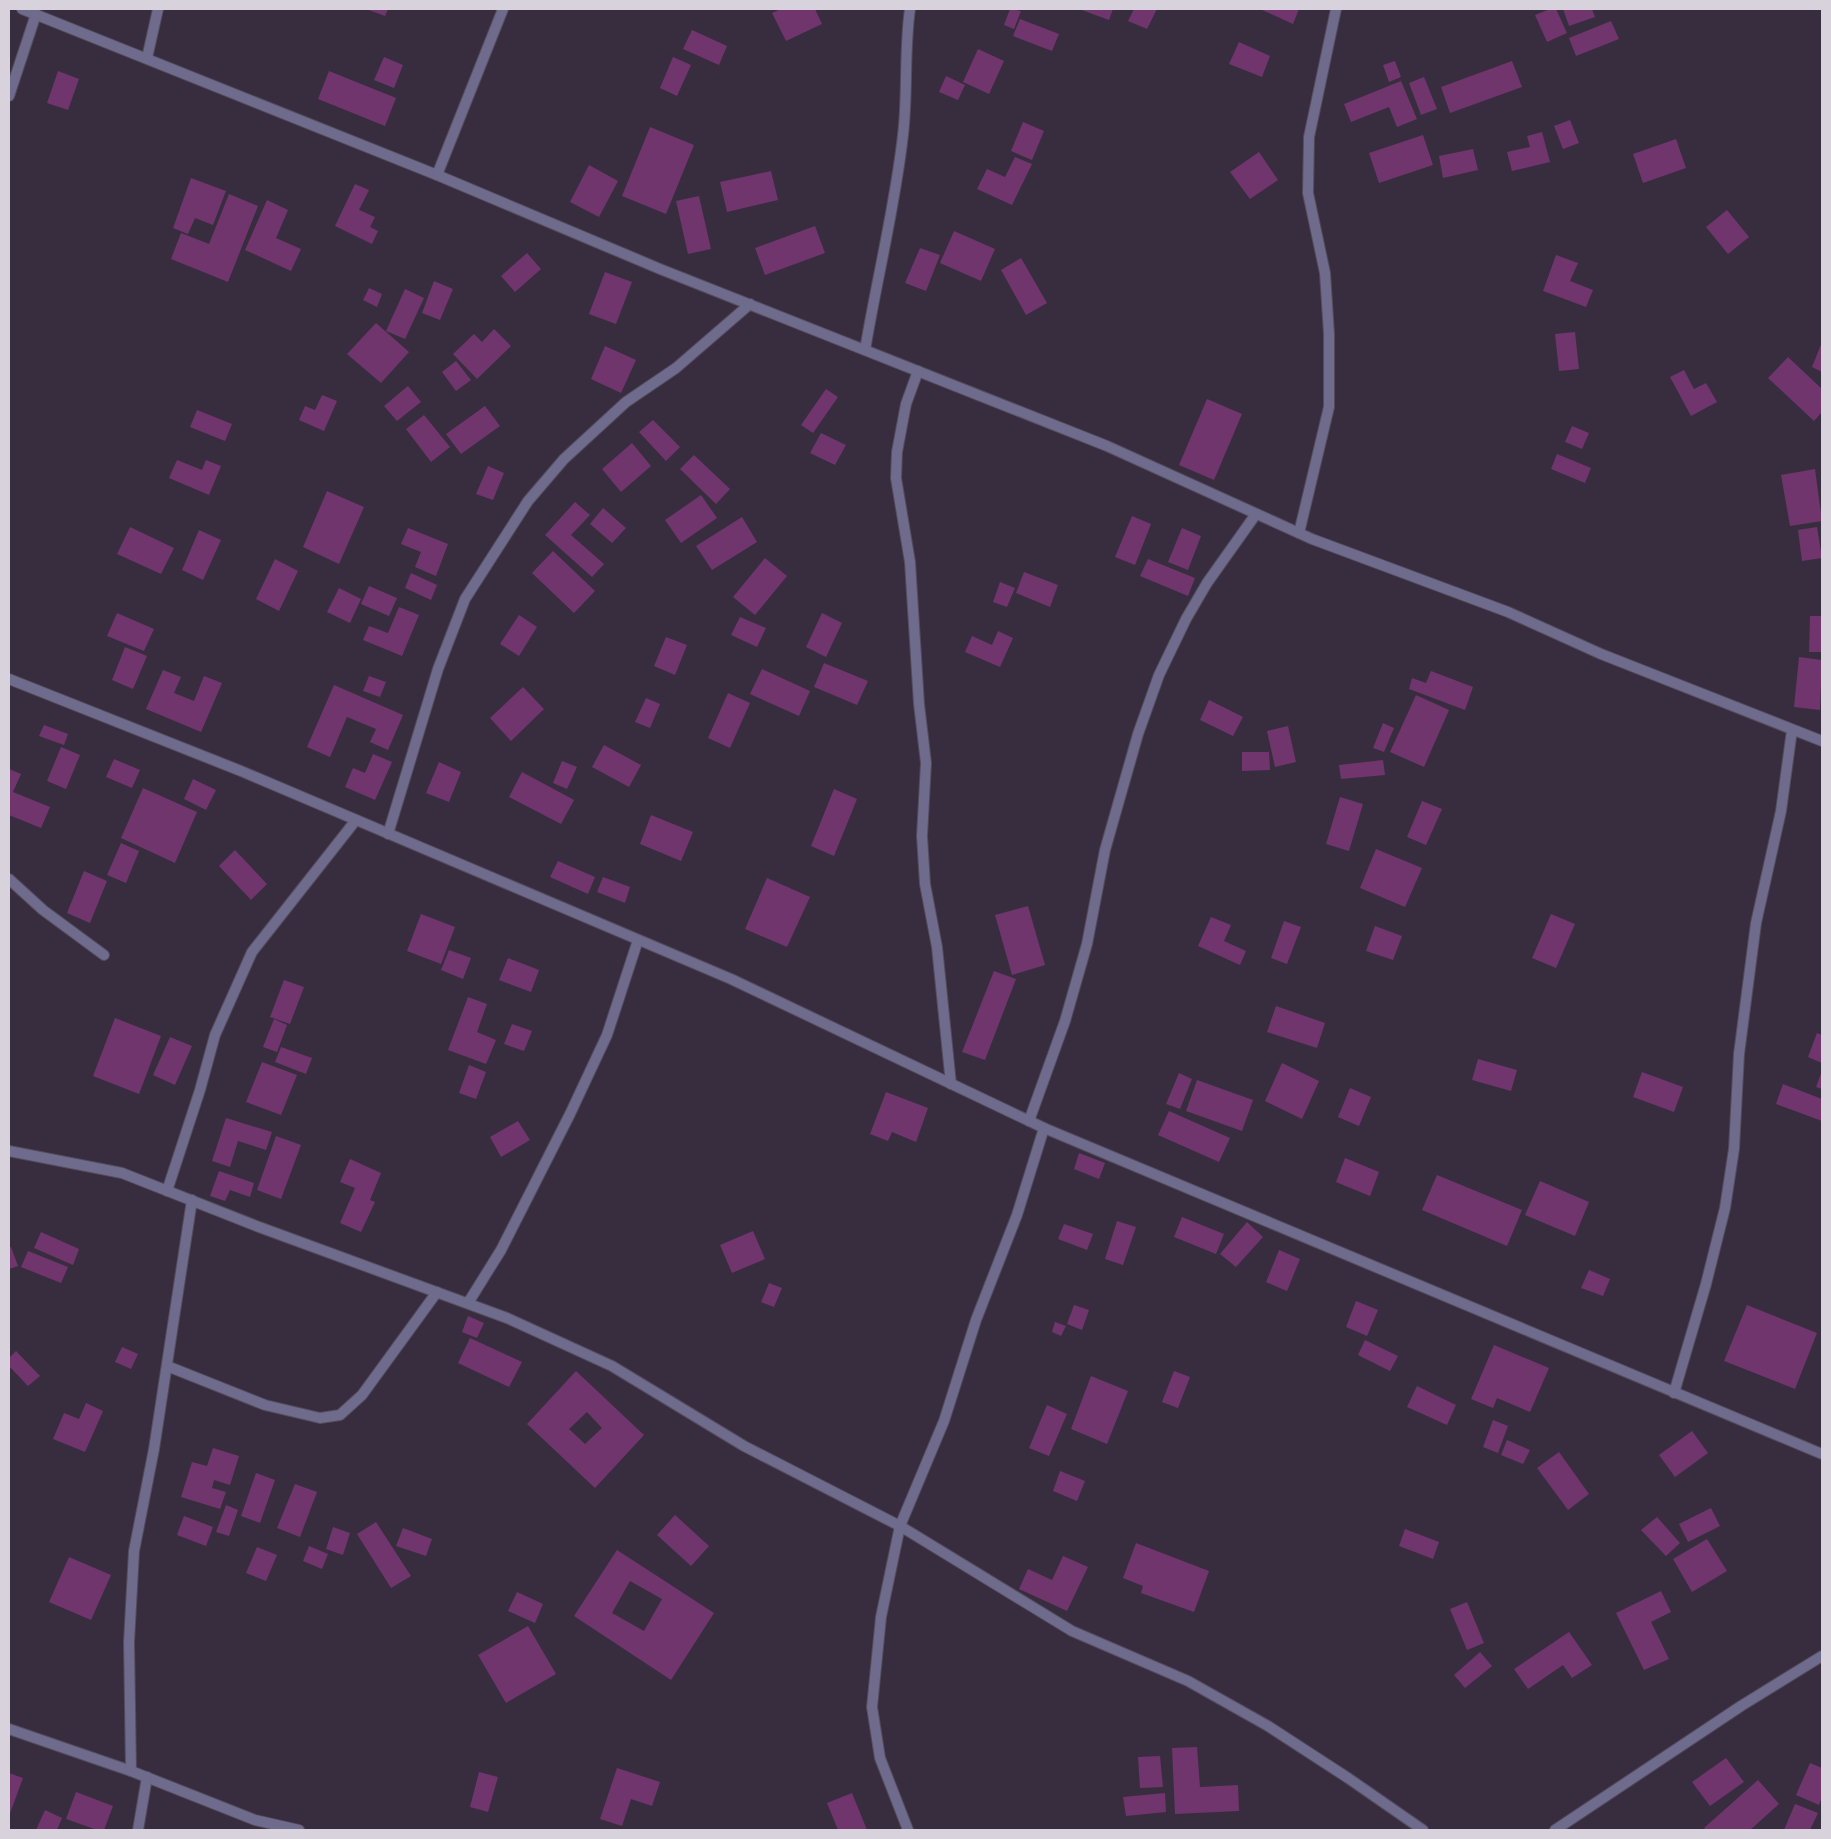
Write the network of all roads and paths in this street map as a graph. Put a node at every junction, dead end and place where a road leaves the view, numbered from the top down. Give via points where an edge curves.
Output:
1 (22, 9) edge
2 (158, 9) edge
3 (503, 9) edge
4 (910, 9) edge
5 (1336, 9) edge
6 (36, 14) junction
7 (147, 58) junction
8 (9, 96) edge
9 (438, 176) junction
10 (750, 304) junction
11 (865, 350) junction
12 (918, 371) junction
13 (1256, 514) junction
14 (1299, 533) junction
15 (10, 682) edge
16 (1792, 730) junction
17 (1822, 741) edge
18 (356, 820) junction
19 (388, 834) junction
20 (9, 879) edge
21 (638, 940) junction
22 (104, 955) dead end
23 (951, 1084) junction
24 (1029, 1121) junction
25 (1044, 1128) junction
26 (9, 1151) edge
27 (167, 1191) junction
28 (192, 1200) junction
29 (437, 1292) junction
30 (468, 1303) junction
31 (167, 1366) junction
32 (1674, 1393) junction
33 (1822, 1454) edge
34 (900, 1526) junction
35 (1822, 1656) edge
36 (9, 1729) edge
37 (131, 1771) junction
38 (146, 1777) junction
39 (138, 1830) edge
40 (299, 1830) edge
41 (908, 1830) edge
42 (1424, 1830) edge
43 (1555, 1830) edge

1 - 6 street
2 - 7 street
3 - 9 street
4 - 11 street via 902,143
5 - 14 street via 1309,137 1308,193 1326,273 1329,407
6 - 7 street
6 - 8 street
7 - 9 street
9 - 10 street
10 - 11 street
10 - 19 street via 676,368 626,402 564,459 528,501 465,599 438,669
11 - 12 street
12 - 13 street via 1108,446
12 - 23 street via 906,404 896,478 910,562 926,763 922,836 925,884 937,947
13 - 14 street
13 - 24 street via 1203,590 1159,675 1138,734 1105,850 1087,944 1070,1004
14 - 16 street via 1508,612 1601,654
15 - 18 street via 241,771
16 - 17 street
16 - 32 street via 1780,811 1756,924 1739,1054 1734,1149 1724,1208
18 - 19 street
18 - 27 street via 252,952 215,1036
19 - 21 street
20 - 22 street via 43,910
21 - 23 street via 731,980
21 - 30 street via 607,1035 501,1250
23 - 24 street
24 - 25 street
25 - 32 street
25 - 34 street via 1017,1215 976,1320 944,1421
26 - 27 street via 122,1173
27 - 28 street
28 - 29 street
28 - 31 street
29 - 30 street
29 - 31 street via 362,1395 340,1415 320,1418 265,1405
30 - 34 street via 612,1366 744,1446
31 - 37 street via 134,1551 129,1642
32 - 33 street
34 - 41 street via 882,1617 872,1707 880,1758
34 - 42 street via 1072,1631 1188,1681 1268,1726
35 - 43 street
36 - 37 street
37 - 38 street
38 - 39 street
38 - 40 street via 255,1820

